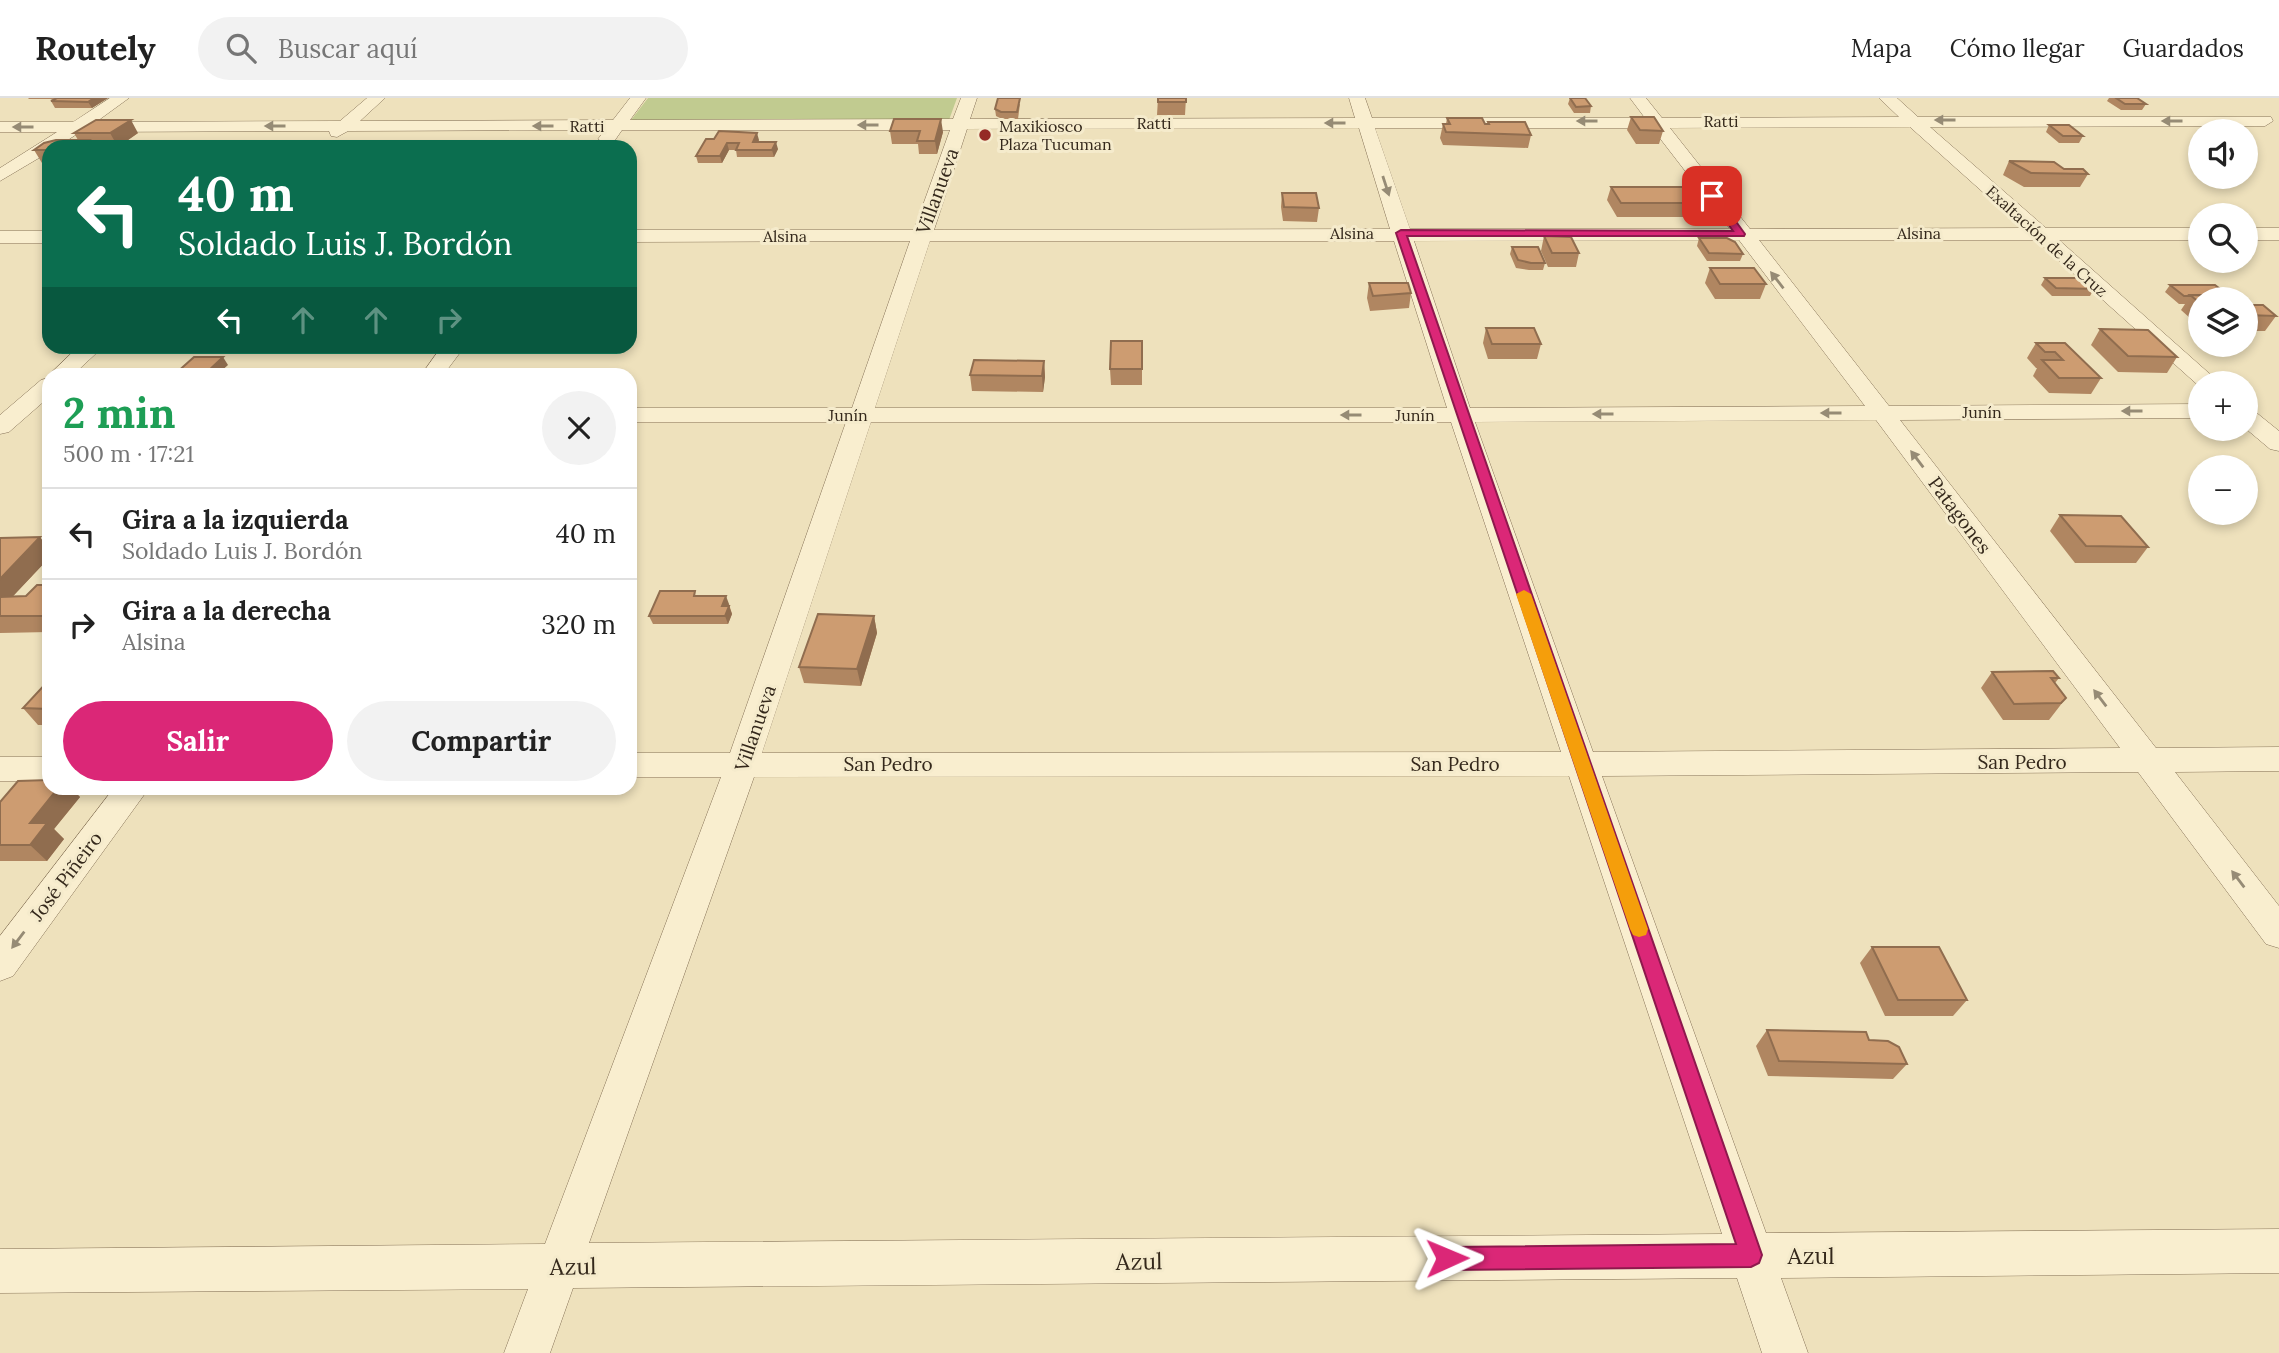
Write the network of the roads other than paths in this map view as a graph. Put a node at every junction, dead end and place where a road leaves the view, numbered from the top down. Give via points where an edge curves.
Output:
1 (121, 98) edge
2 (377, 98) edge
3 (638, 98) edge
4 (969, 98) edge
5 (1357, 98) edge
6 (1638, 98) edge
7 (1886, 98) edge
8 (2236, 104) dead end
9 (1912, 120) junction
10 (1656, 121) junction
11 (1365, 123) junction
12 (961, 124) junction
13 (2272, 125) edge
14 (344, 126) junction
15 (617, 126) junction
16 (0, 127) edge
17 (77, 127) junction
18 (57, 140) edge
19 (328, 140) edge
20 (606, 140) edge
21 (42, 149) edge
22 (0, 176) edge
23 (1401, 233) junction
24 (2037, 233) junction
25 (1741, 234) junction
26 (2188, 234) edge
27 (2258, 234) edge
28 (2279, 234) edge
29 (637, 236) edge
30 (921, 236) junction
31 (0, 237) edge
32 (42, 237) edge
33 (84, 354) edge
34 (68, 368) edge
35 (2195, 371) edge
36 (42, 390) edge
37 (2279, 410) edge
38 (2188, 411) edge
39 (1882, 412) junction
40 (2258, 412) edge
41 (637, 415) edge
42 (862, 415) junction
43 (1461, 415) junction
44 (42, 416) edge
45 (5, 419) edge
46 (2258, 425) edge
47 (2279, 444) edge
48 (2279, 759) edge
49 (2148, 761) junction
50 (742, 764) junction
51 (1583, 764) junction
52 (637, 765) edge
53 (0, 769) edge
54 (42, 769) edge
55 (127, 795) edge
56 (2279, 933) edge
57 (0, 965) edge
58 (2279, 1251) edge
59 (1751, 1255) junction
60 (561, 1266) junction
61 (0, 1271) edge
62 (527, 1353) edge
63 (1785, 1353) edge

1 - 17 street
2 - 14 street
3 - 15 street
4 - 12 street, Villanueva
5 - 11 street
6 - 10 street, Patagones
7 - 9 street, Exaltación de la Cruz
8 - 13 street
9 - 10 street, Ratti
13 -> 9 street, Ratti
9 - 24 street, Exaltación de la Cruz
10 -> 11 street, Ratti
10 - 25 street, Patagones
11 -> 12 street, Ratti
11 -> 23 street
12 -> 15 street, Ratti
12 - 30 street, Villanueva
15 -> 14 street, Ratti
14 -> 17 street, Ratti
14 - 19 street
15 - 20 street
17 -> 16 street, Ratti
17 - 18 street
21 - 22 street
23 - 25 street, Alsina
23 - 30 street, Alsina
23 - 43 street
24 - 25 street, Alsina
24 - 26 street, Alsina
24 - 35 street, Exaltación de la Cruz
39 -> 25 street, Patagones
27 - 28 street
29 - 30 street, Alsina
30 - 42 street, Villanueva
31 - 32 street
33 - 34 street
36 - 45 street
37 - 40 street
38 -> 39 street, Junín
39 -> 43 street, Junín
49 -> 39 street, Patagones
41 - 42 street, Junín
43 -> 42 street, Junín
42 - 50 street, Villanueva
43 - 51 street
44 - 45 street
46 - 47 street
48 - 49 street, San Pedro
49 - 51 street, San Pedro
56 -> 49 street, Patagones
50 - 51 street, San Pedro
50 - 52 street, San Pedro
50 - 60 street, Villanueva
51 - 59 street
53 - 54 street
55 -> 57 street, José Piñeiro
58 - 59 street, Azul
59 - 60 street, Azul
59 - 63 street
60 - 61 street, Azul
60 - 62 street, Villanueva

